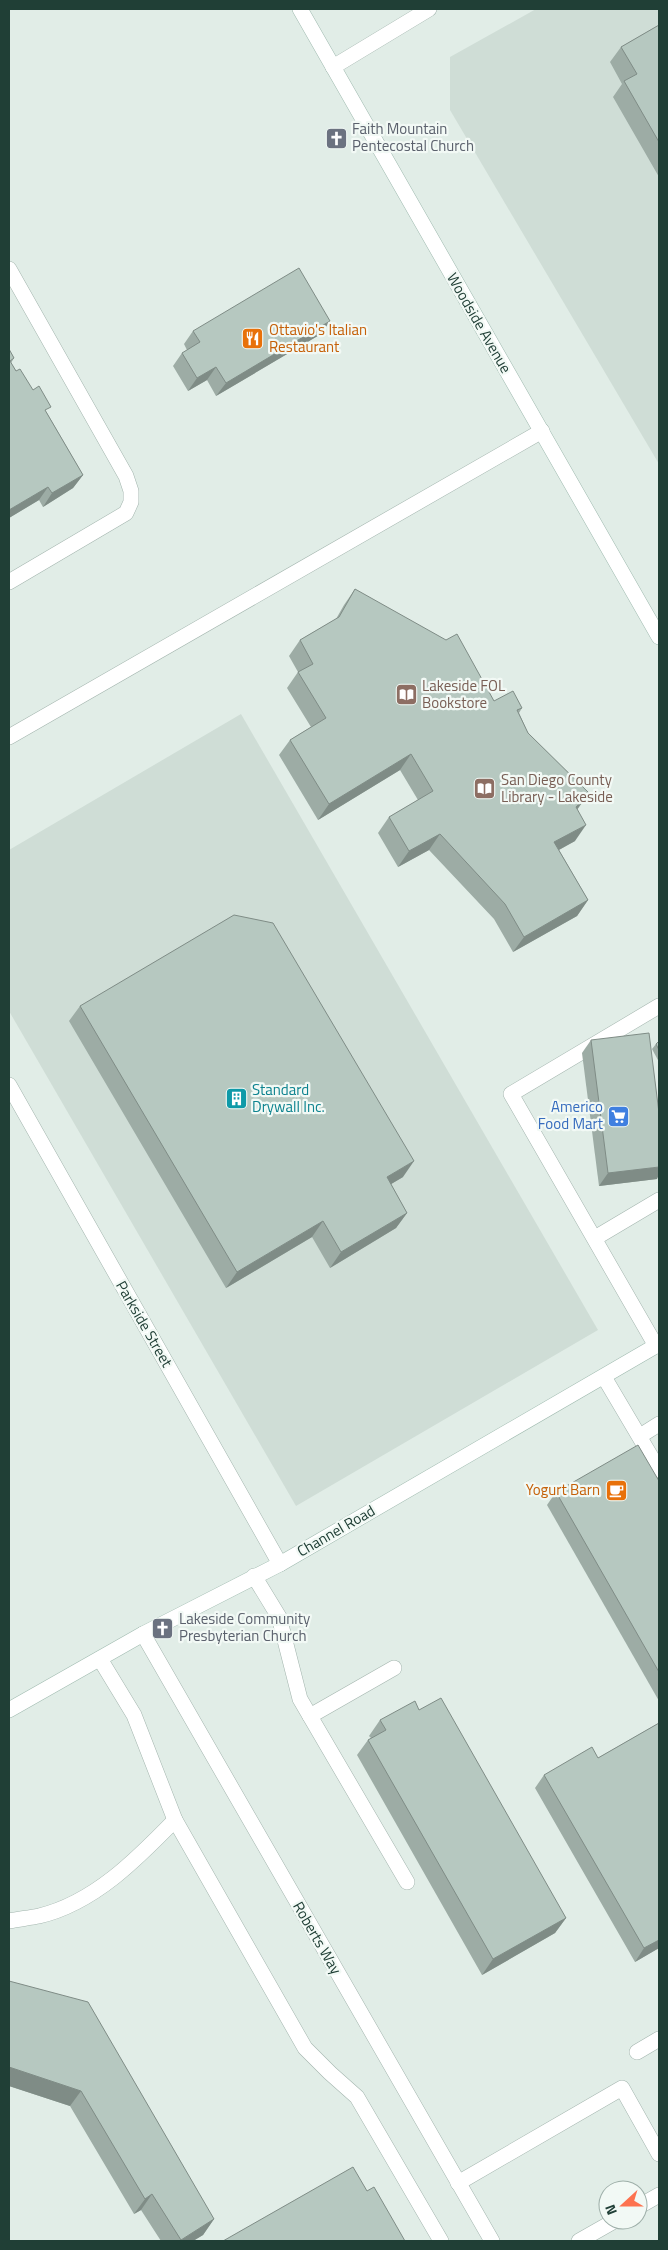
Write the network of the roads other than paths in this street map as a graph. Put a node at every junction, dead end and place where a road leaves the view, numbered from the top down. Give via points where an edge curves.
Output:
1 (300, 9) edge
2 (429, 9) edge
3 (333, 66) junction
4 (9, 269) edge
5 (542, 431) junction
6 (9, 582) edge
7 (659, 637) edge
8 (9, 737) edge
9 (659, 1006) edge
10 (9, 1085) edge
11 (659, 1200) edge
12 (595, 1238) junction
13 (658, 1345) edge
14 (604, 1377) junction
15 (659, 1424) edge
16 (640, 1436) junction
17 (659, 1470) edge
18 (280, 1564) junction
19 (254, 1576) junction
20 (143, 1634) junction
21 (100, 1658) junction
22 (394, 1668) dead end
23 (9, 1710) edge
24 (310, 1716) junction
25 (175, 1820) junction
26 (407, 1882) dead end
27 (9, 1920) edge
28 (659, 2039) edge
29 (637, 2052) dead end
30 (659, 2154) edge
31 (458, 2183) junction
32 (659, 2195) edge
33 (648, 2201) edge
34 (598, 2230) edge
35 (441, 2241) edge
36 (492, 2241) edge
37 (579, 2241) edge

1 - 3 main road, Woodside Avenue
2 - 3 main road
3 - 5 main road, Woodside Avenue
4 - 6 main road via 116,458 131,491 132,502 126,513
5 - 7 main road, Woodside Avenue
5 - 8 main road
9 - 12 main road via 511,1094
10 - 18 main road, Parkside Street
11 - 12 main road
12 - 13 main road
13 - 14 main road, Channel Road
14 - 16 main road
14 - 18 main road, Channel Road
15 - 16 main road
16 - 17 main road
18 - 19 main road, Channel Road
19 - 20 main road, Channel Road
19 - 24 main road via 279,1617 300,1699
20 - 21 main road, Channel Road
20 - 31 main road, Roberts Way
21 - 23 main road, Channel Road
21 - 25 main road via 134,1715
22 - 24 main road
24 - 26 main road
25 - 27 main road via 139,1857 97,1889 40,1916
25 - 35 main road via 305,2048 357,2097
28 - 29 main road
30 - 31 main road via 622,2088
31 - 36 main road, Roberts Way
32 - 33 main road
34 - 37 main road

